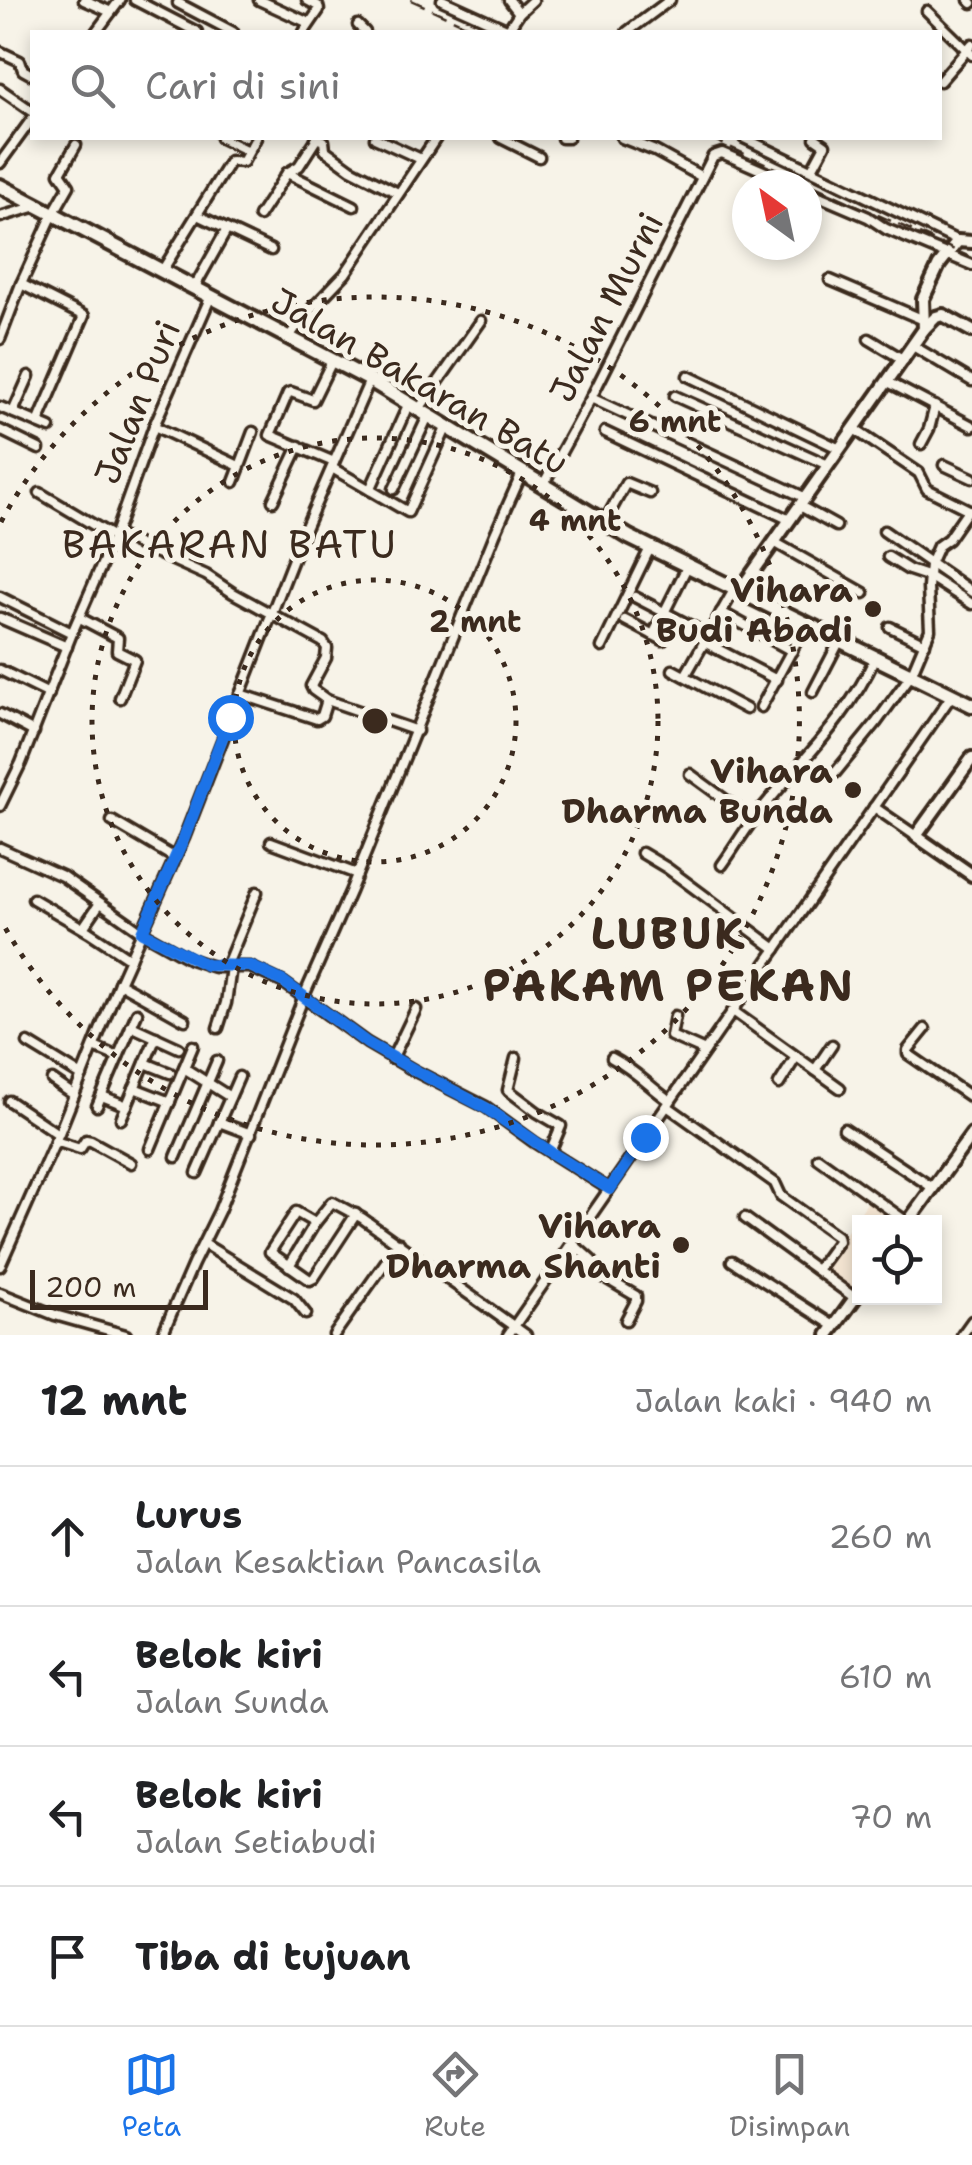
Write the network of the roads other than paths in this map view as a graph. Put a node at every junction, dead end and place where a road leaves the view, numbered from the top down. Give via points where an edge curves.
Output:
1 (84, 0) edge
2 (120, 0) edge
3 (134, 0) edge
4 (259, 0) edge
5 (307, 0) edge
6 (442, 0) edge
7 (508, 0) edge
8 (533, 0) edge
9 (670, 0) edge
10 (178, 3) dead end
11 (927, 11) dead end
12 (111, 12) junction
13 (519, 14) junction
14 (940, 24) junction
15 (358, 25) dead end
16 (306, 28) edge
17 (98, 30) edge
18 (194, 30) edge
19 (229, 30) edge
20 (363, 30) edge
21 (509, 30) edge
22 (511, 30) edge
23 (630, 30) edge
24 (935, 30) edge
25 (970, 50) edge
26 (1, 52) edge
27 (30, 74) edge
28 (942, 78) edge
29 (0, 89) edge
30 (30, 110) edge
31 (30, 121) edge
32 (225, 140) edge
33 (255, 140) edge
34 (319, 140) edge
35 (322, 140) edge
36 (378, 140) edge
37 (435, 140) edge
38 (505, 140) edge
39 (627, 140) edge
40 (748, 140) edge
41 (818, 140) edge
42 (76, 146) dead end
43 (248, 151) junction
44 (539, 157) dead end
45 (421, 159) junction
46 (0, 163) edge
47 (812, 169) junction
48 (760, 170) edge
49 (288, 173) junction
50 (702, 178) junction
51 (0, 186) edge
52 (398, 193) junction
53 (822, 197) edge
54 (37, 206) junction
55 (354, 206) dead end
56 (197, 215) junction
57 (0, 216) edge
58 (259, 216) dead end
59 (62, 217) junction
60 (226, 231) junction
61 (958, 240) junction
62 (972, 242) edge
63 (271, 250) dead end
64 (947, 254) junction
65 (972, 265) edge
66 (162, 272) junction
67 (830, 280) dead end
68 (21, 284) junction
69 (194, 288) junction
70 (211, 296) junction
71 (480, 321) dead end
72 (924, 324) junction
73 (972, 332) edge
74 (290, 337) junction
75 (0, 339) edge
76 (869, 339) dead end
77 (913, 346) junction
78 (332, 359) junction
79 (904, 360) junction
80 (29, 376) dead end
81 (688, 376) dead end
82 (370, 380) junction
83 (972, 381) edge
84 (888, 382) junction
85 (674, 396) dead end
86 (591, 398) junction
87 (0, 406) edge
88 (935, 406) junction
89 (419, 409) junction
90 (13, 412) junction
91 (38, 423) junction
92 (154, 426) junction
93 (447, 426) junction
94 (972, 426) edge
95 (50, 428) dead end
96 (854, 429) junction
97 (0, 430) edge
98 (253, 432) dead end
99 (605, 432) dead end
100 (921, 444) dead end
101 (298, 446) junction
102 (39, 449) dead end
103 (840, 449) junction
104 (333, 465) junction
105 (828, 465) junction
106 (944, 465) dead end
107 (239, 466) junction
108 (633, 470) dead end
109 (522, 472) junction
110 (972, 478) edge
111 (234, 482) dead end
112 (626, 482) junction
113 (542, 486) junction
114 (394, 489) dead end
115 (370, 490) junction
116 (40, 492) dead end
117 (650, 492) dead end
118 (273, 501) dead end
119 (803, 502) junction
120 (970, 511) edge
121 (790, 520) junction
122 (604, 523) junction
123 (836, 526) dead end
124 (884, 531) dead end
125 (114, 535) junction
126 (774, 542) junction
127 (650, 548) junction
128 (888, 556) dead end
129 (930, 564) junction
130 (687, 567) junction
131 (930, 577) junction
132 (737, 591) junction
133 (864, 592) dead end
134 (972, 592) edge
135 (635, 596) dead end
136 (0, 597) edge
137 (972, 604) edge
138 (721, 612) junction
139 (664, 613) junction
140 (272, 615) junction
141 (0, 618) edge
142 (80, 618) junction
143 (625, 620) dead end
144 (806, 624) junction
145 (890, 628) dead end
146 (72, 633) junction
147 (654, 635) junction
148 (706, 638) junction
149 (663, 640) dead end
150 (840, 640) junction
151 (925, 644) junction
152 (602, 647) dead end
153 (67, 648) junction
154 (792, 651) junction
155 (875, 658) junction
156 (0, 670) edge
157 (674, 670) dead end
158 (911, 675) junction
159 (685, 676) junction
160 (777, 680) junction
161 (812, 692) dead end
162 (49, 694) junction
163 (240, 694) junction
164 (952, 695) junction
165 (120, 698) dead end
166 (327, 700) junction
167 (972, 704) edge
168 (761, 707) dead end
169 (746, 708) dead end
170 (0, 714) edge
171 (417, 730) junction
172 (34, 732) junction
173 (972, 758) edge
174 (835, 773) dead end
175 (690, 774) dead end
176 (0, 806) edge
177 (874, 807) junction
178 (753, 820) junction
179 (112, 821) dead end
180 (916, 836) junction
181 (271, 842) dead end
182 (0, 848) edge
183 (642, 853) dead end
184 (175, 858) junction
185 (722, 865) dead end
186 (357, 874) junction
187 (972, 876) edge
188 (257, 892) dead end
189 (33, 899) dead end
190 (100, 903) junction
191 (83, 928) junction
192 (142, 932) junction
193 (776, 948) junction
194 (130, 959) junction
195 (229, 967) junction
196 (120, 984) junction
197 (304, 996) junction
198 (416, 1009) dead end
199 (733, 1011) junction
200 (137, 1013) dead end
201 (676, 1016) dead end
202 (184, 1020) dead end
203 (131, 1026) junction
204 (218, 1028) dead end
205 (925, 1029) dead end
206 (156, 1038) junction
207 (28, 1043) dead end
208 (193, 1046) dead end
209 (832, 1046) dead end
210 (94, 1047) junction
211 (179, 1048) dead end
212 (705, 1051) junction
213 (796, 1056) junction
214 (118, 1058) junction
215 (392, 1058) junction
216 (516, 1058) dead end
217 (612, 1058) dead end
218 (217, 1062) dead end
219 (145, 1063) junction
220 (184, 1068) junction
221 (815, 1070) junction
222 (170, 1073) dead end
223 (82, 1076) junction
224 (238, 1077) dead end
225 (52, 1080) dead end
226 (208, 1083) junction
227 (779, 1084) dead end
228 (134, 1088) junction
229 (840, 1088) dead end
230 (74, 1095) junction
231 (102, 1096) junction
232 (230, 1098) junction
233 (972, 1098) edge
234 (9, 1101) dead end
235 (170, 1102) junction
236 (668, 1104) junction
237 (98, 1106) dead end
238 (126, 1106) junction
239 (121, 1119) dead end
240 (219, 1122) junction
241 (844, 1129) dead end
242 (251, 1134) junction
243 (972, 1134) edge
244 (57, 1138) junction
245 (150, 1149) dead end
246 (550, 1152) junction
247 (176, 1157) dead end
248 (818, 1158) dead end
249 (131, 1163) dead end
250 (197, 1172) dead end
251 (933, 1188) junction
252 (610, 1189) junction
253 (356, 1214) junction
254 (897, 1215) edge
255 (912, 1215) edge
256 (744, 1218) dead end
257 (315, 1224) junction
258 (572, 1242) junction
259 (399, 1243) junction
260 (204, 1244) junction
261 (732, 1261) dead end
262 (1, 1262) edge
263 (290, 1266) junction
264 (818, 1270) junction
265 (852, 1291) edge
266 (0, 1292) edge
267 (852, 1301) edge
268 (306, 1314) dead end
269 (626, 1320) dead end
270 (972, 1320) edge
271 (831, 1330) edge
272 (511, 1331) edge
273 (126, 1335) edge
274 (163, 1335) edge
275 (334, 1335) edge
276 (526, 1335) edge
277 (962, 1335) edge

1 - 12 street
2 - 12 street
3 - 18 street
4 - 16 street
5 - 16 street via 319,8
6 - 21 street
7 - 13 street
8 - 13 street
9 - 23 street
10 - 19 street
11 - 14 street
12 - 17 street
13 - 22 street
14 - 24 street
14 - 25 street
15 - 20 street
25 - 28 street
26 - 27 street
29 - 30 street
31 - 46 street
32 - 43 street
33 - 43 street
34 - 49 street
35 - 52 street via 342,163
36 - 45 street
37 - 45 street
38 - 44 street
39 - 50 street
40 - 47 street
41 - 47 street via 825,146
42 - 59 street via 60,172 69,186
43 - 56 street via 242,162 230,161
45 - 52 street
47 - 61 street
48 - 50 street, Jalan Murni via 722,153 713,156
49 - 55 street
49 - 58 street
50 - 86 street, Jalan Murni
51 - 54 highway, Jalan Bakaran Batu
52 - 74 street via 345,274
53 - 64 street
54 - 57 street
54 - 59 highway, Jalan Bakaran Batu
56 - 60 street
56 - 66 street
59 - 66 highway, Jalan Bakaran Batu
59 - 68 street
60 - 63 street
60 - 69 street
61 - 62 main road
61 - 64 main road
64 - 65 street
64 - 72 main road via 923,299
66 - 69 highway, Jalan Bakaran Batu
67 - 72 street
68 - 75 street
68 - 91 street via 84,317
69 - 70 highway, Jalan Bakaran Batu
70 - 74 highway, Jalan Bakaran Batu
70 - 92 street, Jalan Puri
71 - 89 street
72 - 73 main road via 942,314
72 - 77 main road
74 - 78 highway, Jalan Bakaran Batu
76 - 79 street
77 - 79 main road
77 - 83 street
78 - 82 highway, Jalan Bakaran Batu
78 - 101 street via 312,401 288,393 270,435
79 - 84 main road
80 - 90 street
81 - 103 street
82 - 89 highway, Jalan Bakaran Batu
82 - 104 street
84 - 88 street
84 - 96 main road
85 - 105 street
86 - 113 street, Jalan Murni
86 - 119 street
87 - 90 street
88 - 94 street
88 - 100 street
89 - 93 highway, Jalan Bakaran Batu
89 - 114 street
89 - 115 street
90 - 91 street
91 - 95 street
92 - 107 street
92 - 125 street, Jalan Puri
93 - 109 highway, Jalan Bakaran Batu
93 - 115 street via 409,511
96 - 103 main road
96 - 120 street via 918,473 927,489
97 - 102 street
98 - 107 street
99 - 121 street
101 - 104 street
101 - 118 street
103 - 105 main road
104 - 115 street
104 - 140 street
105 - 119 main road
106 - 110 street
107 - 111 street
108 - 112 street
109 - 113 highway, Jalan Bakaran Batu
109 - 171 street
112 - 117 street
112 - 122 street
113 - 122 highway, Jalan Bakaran Batu
116 - 125 street
119 - 121 main road
119 - 123 street
120 - 129 street
121 - 126 main road
122 - 127 highway, Jalan Bakaran Batu
124 - 129 street
125 - 140 street via 206,575
125 - 142 street, Jalan Puri
126 - 132 main road
126 - 133 street
127 - 130 highway, Jalan Bakaran Batu
127 - 152 street
128 - 131 street
129 - 131 street
129 - 134 street
130 - 132 highway, Jalan Bakaran Batu
130 - 139 street
131 - 137 street
131 - 151 street
132 - 138 street
132 - 144 highway, Jalan Bakaran Batu
135 - 139 street
136 - 146 street
138 - 148 street
138 - 154 street
139 - 147 street
139 - 148 street
140 - 163 street
140 - 166 street via 325,645 326,658 311,686
141 - 153 street
142 - 146 street, Jalan Puri
142 - 165 street via 118,638 117,651 135,660
143 - 147 street
144 - 150 highway, Jalan Bakaran Batu
144 - 154 street
145 - 151 street
146 - 153 street, Jalan Puri
147 - 149 street
148 - 159 street
148 - 160 street
150 - 155 highway, Jalan Bakaran Batu
150 - 161 street
151 - 158 street
153 - 162 street, Jalan Puri
154 - 160 street
155 - 158 highway, Jalan Bakaran Batu
155 - 178 street via 840,718
156 - 162 street
157 - 159 street
158 - 164 highway, Jalan Bakaran Batu
158 - 174 street
159 - 169 street
160 - 168 street
162 - 172 street, Jalan Puri
163 - 166 street via 317,719
163 - 184 street
164 - 167 highway, Jalan Bakaran Batu
164 - 177 street
166 - 171 street
170 - 172 street
171 - 186 street
172 - 176 street, Jalan Puri
173 - 180 main road
175 - 178 street
177 - 180 street
177 - 193 street
178 - 185 street
179 - 184 street
180 - 187 main road
181 - 186 street
182 - 190 street via 62,876
183 - 193 street
184 - 192 street
186 - 197 street
188 - 195 street
189 - 191 street
190 - 191 street
190 - 192 street
191 - 194 street
192 - 194 street
192 - 195 street via 199,962
193 - 199 street
194 - 196 street
195 - 197 street via 250,966
195 - 204 street
196 - 202 street
196 - 210 street
197 - 215 street
197 - 242 street
198 - 215 street
199 - 212 street
199 - 213 street
200 - 203 street
201 - 212 street via 671,1036
203 - 206 street
203 - 214 street
205 - 233 street via 909,1056
206 - 211 street
206 - 219 street
207 - 223 street
208 - 220 street
209 - 221 street
210 - 214 street
210 - 223 street
212 - 236 street
213 - 221 street
213 - 227 street
214 - 231 street
215 - 246 street via 486,1108
216 - 246 street via 508,1090 561,1126
217 - 236 street
218 - 226 street
219 - 222 street
219 - 228 street
220 - 226 street
220 - 235 street
221 - 229 street
223 - 230 street
224 - 232 street
225 - 230 street
226 - 232 street
226 - 247 street
228 - 235 street
228 - 238 street
230 - 244 street
231 - 237 street
231 - 238 street
232 - 240 street
234 - 244 street
235 - 245 street
236 - 252 street
236 - 264 street via 837,1236
238 - 239 street
240 - 242 street
240 - 250 street
241 - 251 street
242 - 260 street
243 - 251 main road
244 - 249 street via 80,1149 92,1140
244 - 262 street
246 - 252 street
248 - 254 street
251 - 255 main road
252 - 258 street
253 - 257 street via 330,1202
253 - 259 street
253 - 263 street via 314,1278
256 - 264 street
257 - 263 street
257 - 263 street via 296,1212 271,1250
258 - 269 street via 604,1277 636,1296
258 - 272 street
259 - 272 street
259 - 275 street
260 - 268 street via 294,1299
260 - 274 street
261 - 271 street
264 - 265 street
266 - 273 street
267 - 271 main road
270 - 277 street
272 - 276 street

